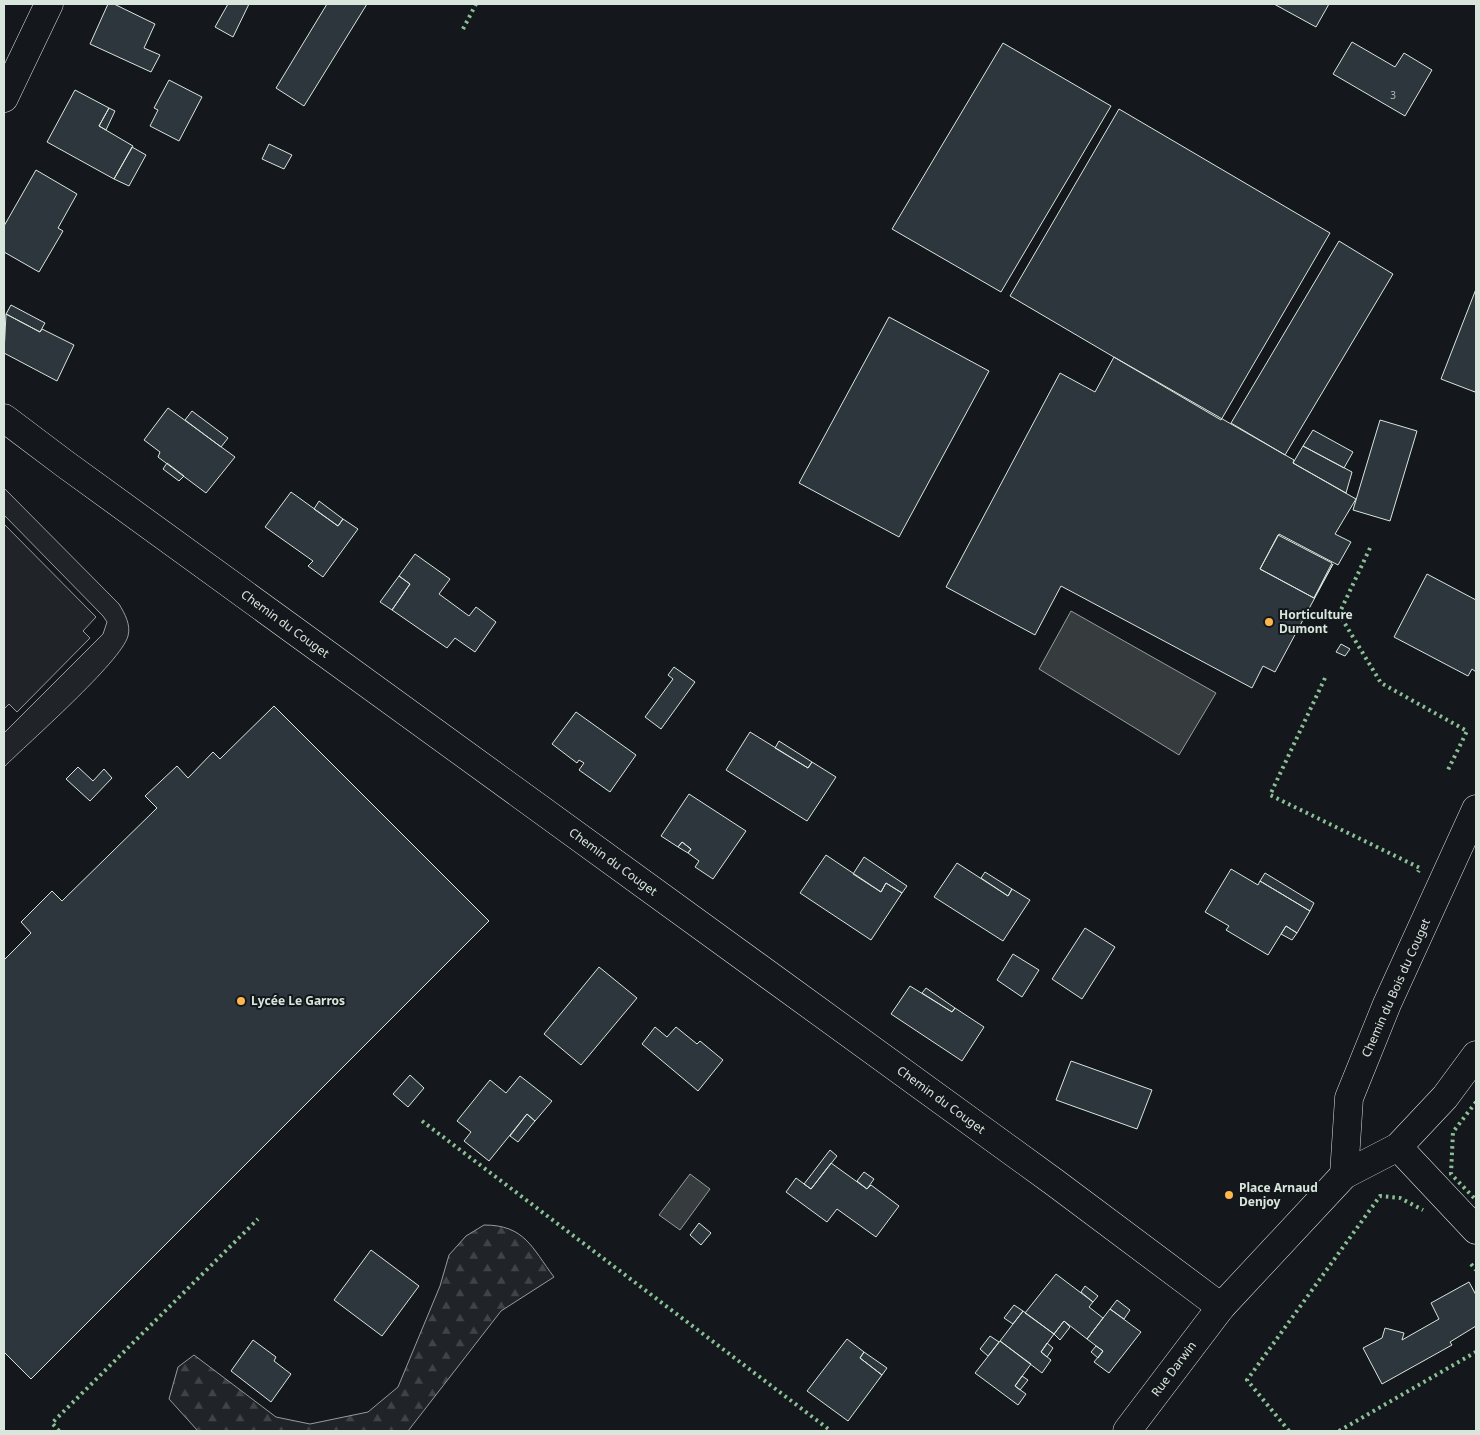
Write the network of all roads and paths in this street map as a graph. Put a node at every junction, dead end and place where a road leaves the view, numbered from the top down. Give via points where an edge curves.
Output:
1 (49, 4) edge
2 (4, 98) edge
3 (4, 418) edge
4 (1476, 809) edge
5 (1476, 1055) edge
6 (1398, 1146) junction
7 (1344, 1175) junction
8 (1476, 1230) edge
9 (1221, 1307) junction
10 (1127, 1431) edge

1 - 2 street
3 - 9 street, Chemin du Couget
4 - 7 street, Chemin du Bois du Couget via 1349,1098
5 - 6 street via 1446,1097
6 - 7 street
6 - 8 street
7 - 9 street
9 - 10 street, Rue Darwin

